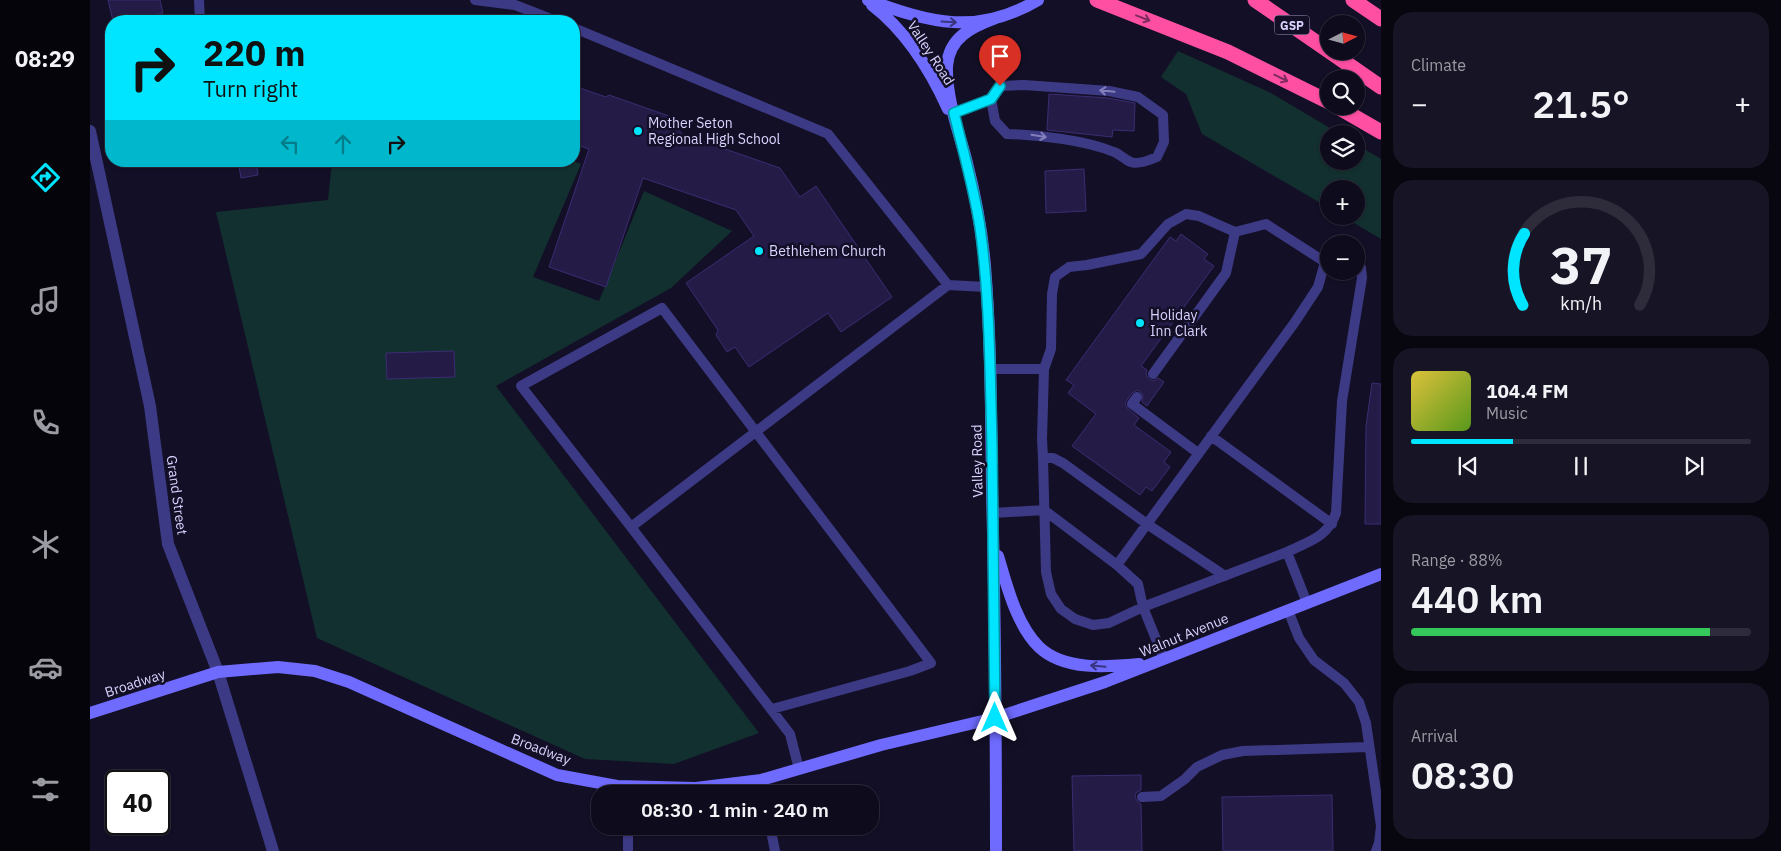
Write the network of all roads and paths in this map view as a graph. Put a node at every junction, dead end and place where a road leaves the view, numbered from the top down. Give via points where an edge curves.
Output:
1 (199, 0) edge
2 (475, 0) edge
3 (864, 0) edge
4 (868, 0) edge
5 (1038, 0) edge
6 (1097, 0) edge
7 (1255, 0) edge
8 (1353, 0) edge
9 (200, 15) edge
10 (541, 15) edge
11 (996, 18) junction
12 (1381, 19) edge
13 (580, 31) edge
14 (1320, 45) edge
15 (1342, 60) edge
16 (1381, 87) edge
17 (1320, 98) edge
18 (991, 99) junction
19 (954, 113) junction
20 (1352, 115) edge
21 (90, 131) edge
22 (1381, 132) edge
23 (958, 134) junction
24 (94, 171) edge
25 (1235, 232) junction
26 (1320, 258) edge
27 (1321, 280) edge
28 (1362, 280) edge
29 (948, 285) junction
30 (986, 287) junction
31 (990, 368) junction
32 (1044, 369) junction
33 (1153, 374) dead end
34 (1137, 397) dead end
35 (756, 432) junction
36 (1211, 436) junction
37 (1198, 453) junction
38 (1043, 458) junction
39 (1044, 510) junction
40 (993, 514) junction
41 (1147, 524) junction
42 (1332, 524) junction
43 (631, 527) junction
44 (994, 532) junction
45 (1287, 552) junction
46 (1117, 565) junction
47 (1381, 574) edge
48 (1225, 576) junction
49 (1307, 603) junction
50 (1143, 607) junction
51 (1288, 610) junction
52 (1164, 659) junction
53 (218, 672) junction
54 (772, 709) junction
55 (90, 713) edge
56 (995, 718) junction
57 (1368, 747) junction
58 (799, 770) junction
59 (761, 780) junction
60 (612, 785) edge
61 (720, 785) edge
62 (762, 785) edge
63 (1142, 797) dead end
64 (628, 835) edge
65 (772, 835) edge
66 (273, 851) edge
67 (628, 851) edge
68 (775, 851) edge
69 (996, 851) edge
70 (1376, 851) edge

1 - 9 lane
2 - 10 lane via 515,5
3 - 23 street, Valley Road via 908,40 932,79
4 -> 11 street via 938,22 967,23
5 - 11 street
6 -> 17 highway via 1228,52
7 - 14 highway, GSP
8 - 12 highway
11 - 19 street, Valley Road via 963,34 952,48 947,67
13 - 29 lane via 828,134
15 - 16 highway, GSP
18 -> 18 lane via 996,121 1007,134 1079,143 1115,152 1132,163 1157,157 1164,142 1163,115 1138,97 1109,91 1024,85 1000,86
18 - 19 lane
19 - 23 street, Valley Road
20 - 22 highway
21 - 24 street, Grand Street
23 - 30 street, Valley Road via 979,219
24 - 53 street, Grand Street via 150,406 168,544
25 - 26 lane via 1266,224
25 - 32 lane via 1199,216 1186,214 1168,224 1141,254 1069,267 1055,277 1051,349
25 - 33 lane via 1226,273
27 - 36 lane via 1295,322
28 - 42 lane via 1342,401 1338,503
29 - 30 lane
29 - 35 lane
30 - 31 street, Valley Road
31 - 32 lane
31 - 40 street, Valley Road
32 - 38 lane
34 - 37 lane via 1132,404
35 - 43 lane
35 - 43 lane via 662,308 521,386
35 - 54 lane via 931,663 910,672
36 - 37 lane
36 - 42 lane
37 - 41 lane
38 - 39 lane
38 - 41 lane via 1063,463
39 - 40 lane
39 - 46 lane
39 - 50 lane via 1046,572 1051,594 1061,609 1092,625 1109,623
40 - 44 street, Valley Road
41 - 46 lane
41 - 48 lane
42 - 45 lane via 1324,534
43 - 54 lane
52 -> 44 street via 1103,666 1069,662 1044,651 1032,639 1017,611
44 - 56 street, Valley Road
45 - 48 lane
45 - 49 lane
46 - 50 lane via 1138,584
47 - 49 street, Walnut Avenue
48 - 50 lane
49 - 51 street, Walnut Avenue
50 - 52 lane
51 - 52 street, Walnut Avenue
51 - 57 lane via 1299,638 1314,660 1344,683 1359,702 1366,723
52 - 56 street, Walnut Avenue
53 - 55 street, Broadway
53 - 60 street, Broadway via 278,667 315,671 349,682 557,775
53 - 66 street, Grand Street
54 - 58 lane via 790,734
56 - 58 street, Broadway via 881,744
56 - 69 street, Valley Road
57 - 63 lane via 1244,751 1222,755 1197,767 1161,796
57 - 70 lane via 1381,826
58 - 59 street, Broadway
59 - 61 street, Broadway
59 - 62 lane
64 - 67 lane
65 - 68 lane

